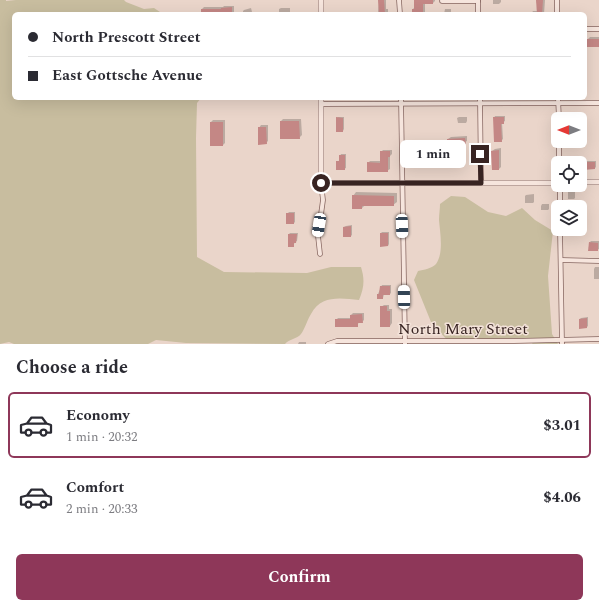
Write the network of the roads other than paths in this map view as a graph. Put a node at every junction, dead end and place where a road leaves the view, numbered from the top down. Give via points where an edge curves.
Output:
1 (321, 0) edge
2 (399, 0) edge
3 (478, 0) edge
4 (557, 0) edge
5 (442, 1) edge
6 (321, 12) edge
7 (400, 12) edge
8 (478, 12) edge
9 (557, 12) edge
10 (587, 29) edge
11 (599, 29) edge
12 (321, 100) edge
13 (401, 100) edge
14 (480, 100) edge
15 (558, 103) junction
16 (599, 103) edge
17 (321, 104) junction
18 (401, 104) junction
19 (480, 104) junction
20 (559, 112) edge
21 (551, 182) edge
22 (587, 182) edge
23 (599, 182) edge
24 (321, 183) junction
25 (402, 183) junction
26 (481, 183) junction
27 (560, 236) edge
28 (320, 254) dead end
29 (561, 260) junction
30 (599, 261) edge
31 (599, 339) edge
32 (484, 342) edge
33 (562, 342) edge
34 (405, 343) edge
35 (328, 344) edge

1 - 6 street
2 - 7 street
3 - 5 street
3 - 8 street
4 - 9 street
10 - 11 street
12 - 17 street
13 - 18 street
14 - 19 street
15 - 16 street
15 - 19 street
15 - 20 street
17 - 18 street
17 - 24 street
18 - 19 street
18 - 25 street
19 - 26 street
21 - 26 street
22 - 23 street
24 - 25 street
24 - 28 street via 323,200 318,236
25 - 26 street
25 - 34 street
27 - 29 street
29 - 30 street
29 - 33 street
31 - 33 street, North Mary Street
32 - 33 street, North Mary Street
32 - 34 street, North Mary Street
34 - 35 street, North Mary Street via 337,341

